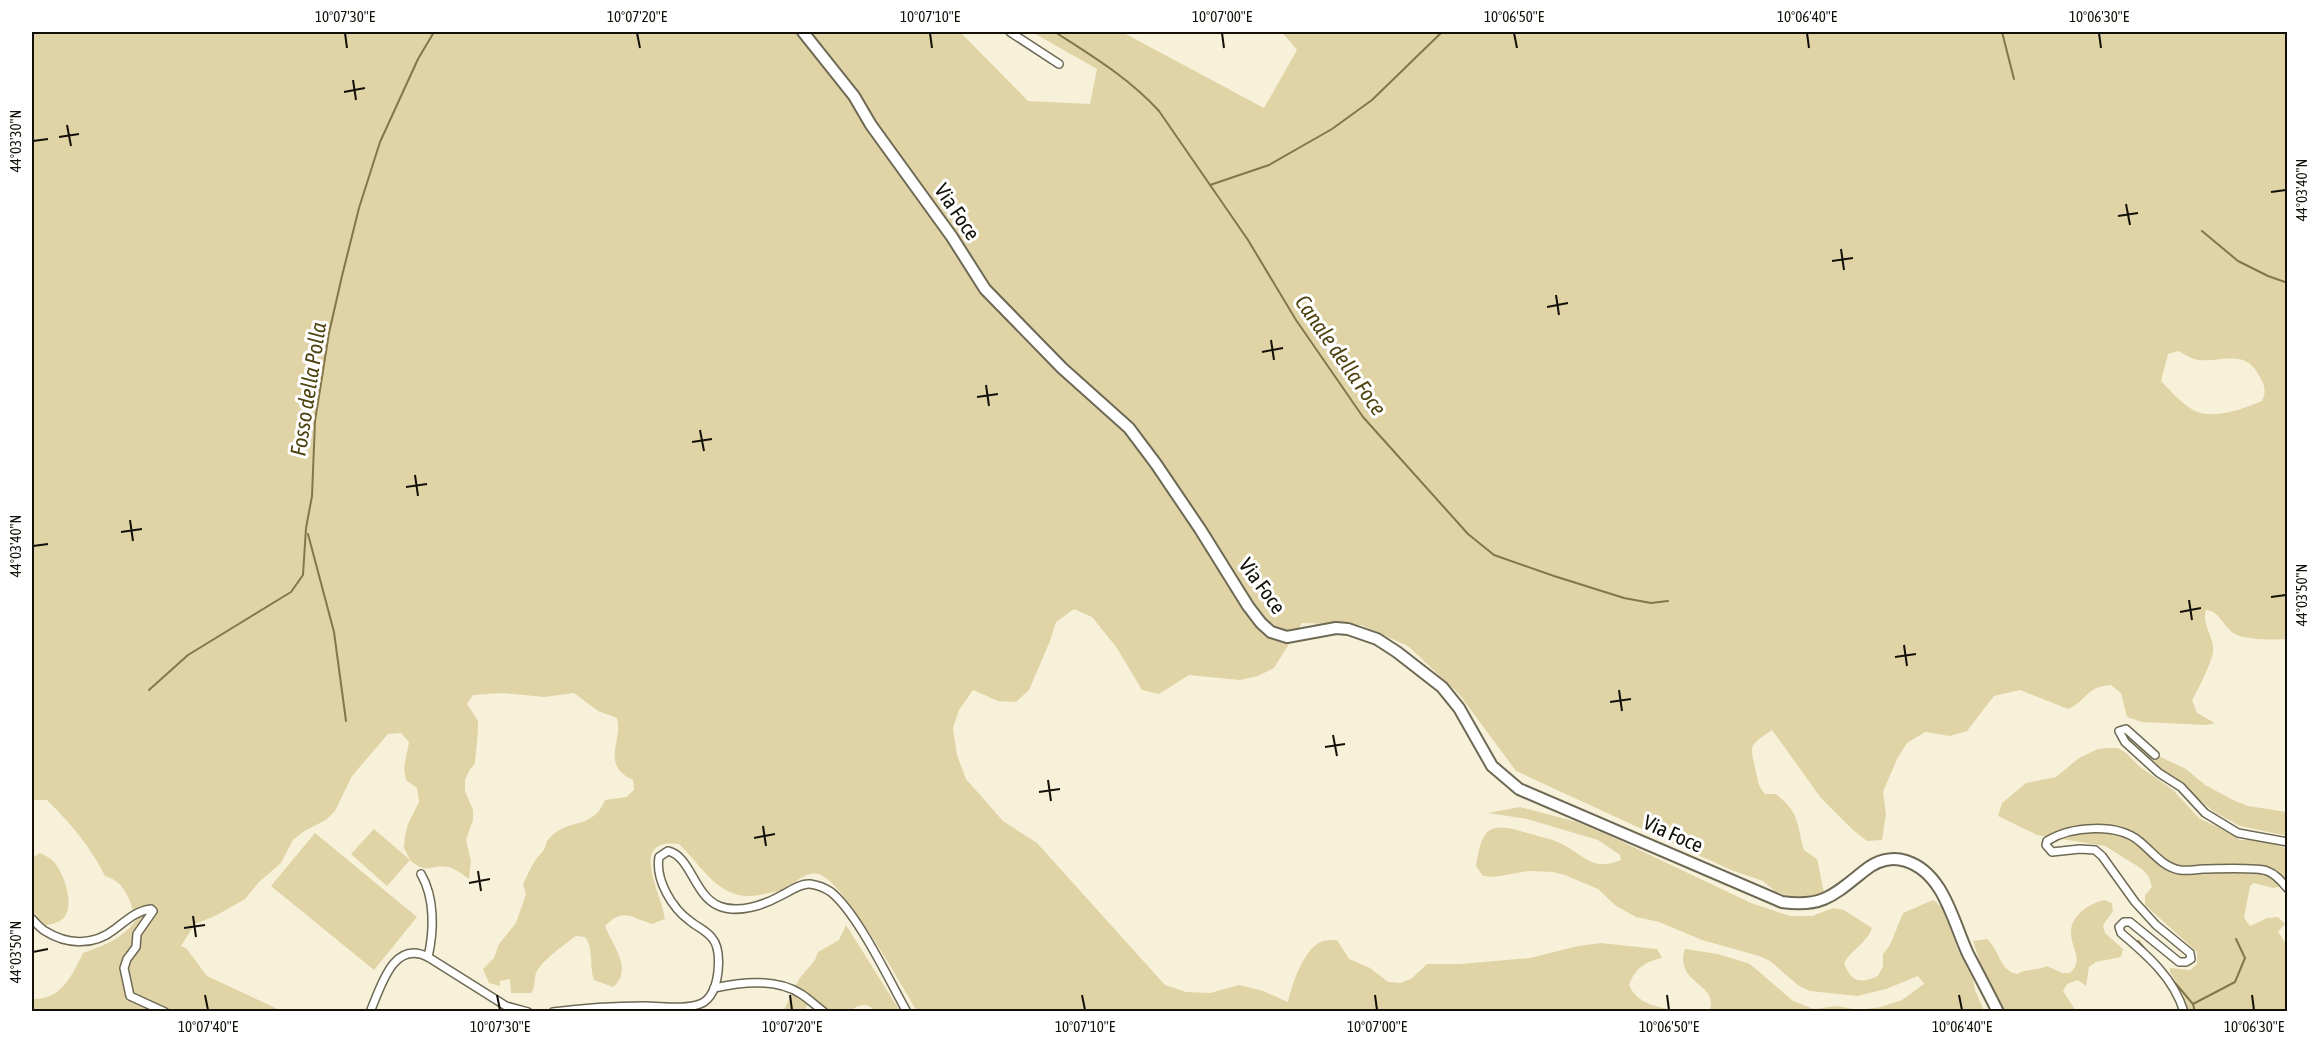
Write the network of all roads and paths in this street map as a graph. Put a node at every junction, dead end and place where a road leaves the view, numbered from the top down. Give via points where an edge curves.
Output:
1 (803, 32) edge
2 (1010, 32) edge
3 (1059, 64) dead end
4 (2155, 755) dead end
5 (2288, 842) edge
6 (421, 874) dead end
7 (2288, 890) edge
8 (32, 919) edge
9 (428, 957) junction
10 (714, 988) junction
11 (504, 1009) edge
12 (165, 1011) edge
13 (370, 1011) edge
14 (528, 1011) edge
15 (553, 1011) edge
16 (824, 1011) edge
17 (907, 1011) edge
18 (1998, 1011) edge
19 (2184, 1011) edge

1 - 18 main road, Via Foce via 854,96 985,289 1062,368 1129,428 1252,613 1271,632 1287,637 1336,628 1377,639 1442,687 1492,766 1519,789 1782,902 1821,902 1878,862 1892,859 1916,865 1943,895
2 - 3 street
4 - 5 street via 2126,729 2119,731 2125,742 2181,787 2205,813 2238,833
6 - 9 street via 428,885 434,935
7 - 19 street via 2278,878 2263,870 2177,870 2159,860 2134,836 2117,830 2067,832 2048,841 2046,845 2052,852 2088,848 2102,856 2135,902 2190,953 2191,959 2179,962 2130,922 2119,927 2172,984
8 - 12 street via 55,937 78,943 102,937 140,910 151,909 151,915 136,934 135,947 124,968 125,980 130,996
9 - 11 street
9 - 13 street via 406,954 394,962
10 - 15 street via 703,1004 691,1006
10 - 16 street via 758,982 788,988
10 - 17 street via 716,946 712,938 681,914 659,877 659,857 668,852 681,858 709,901 724,908 760,906 808,884 822,887 855,922
11 - 14 street

